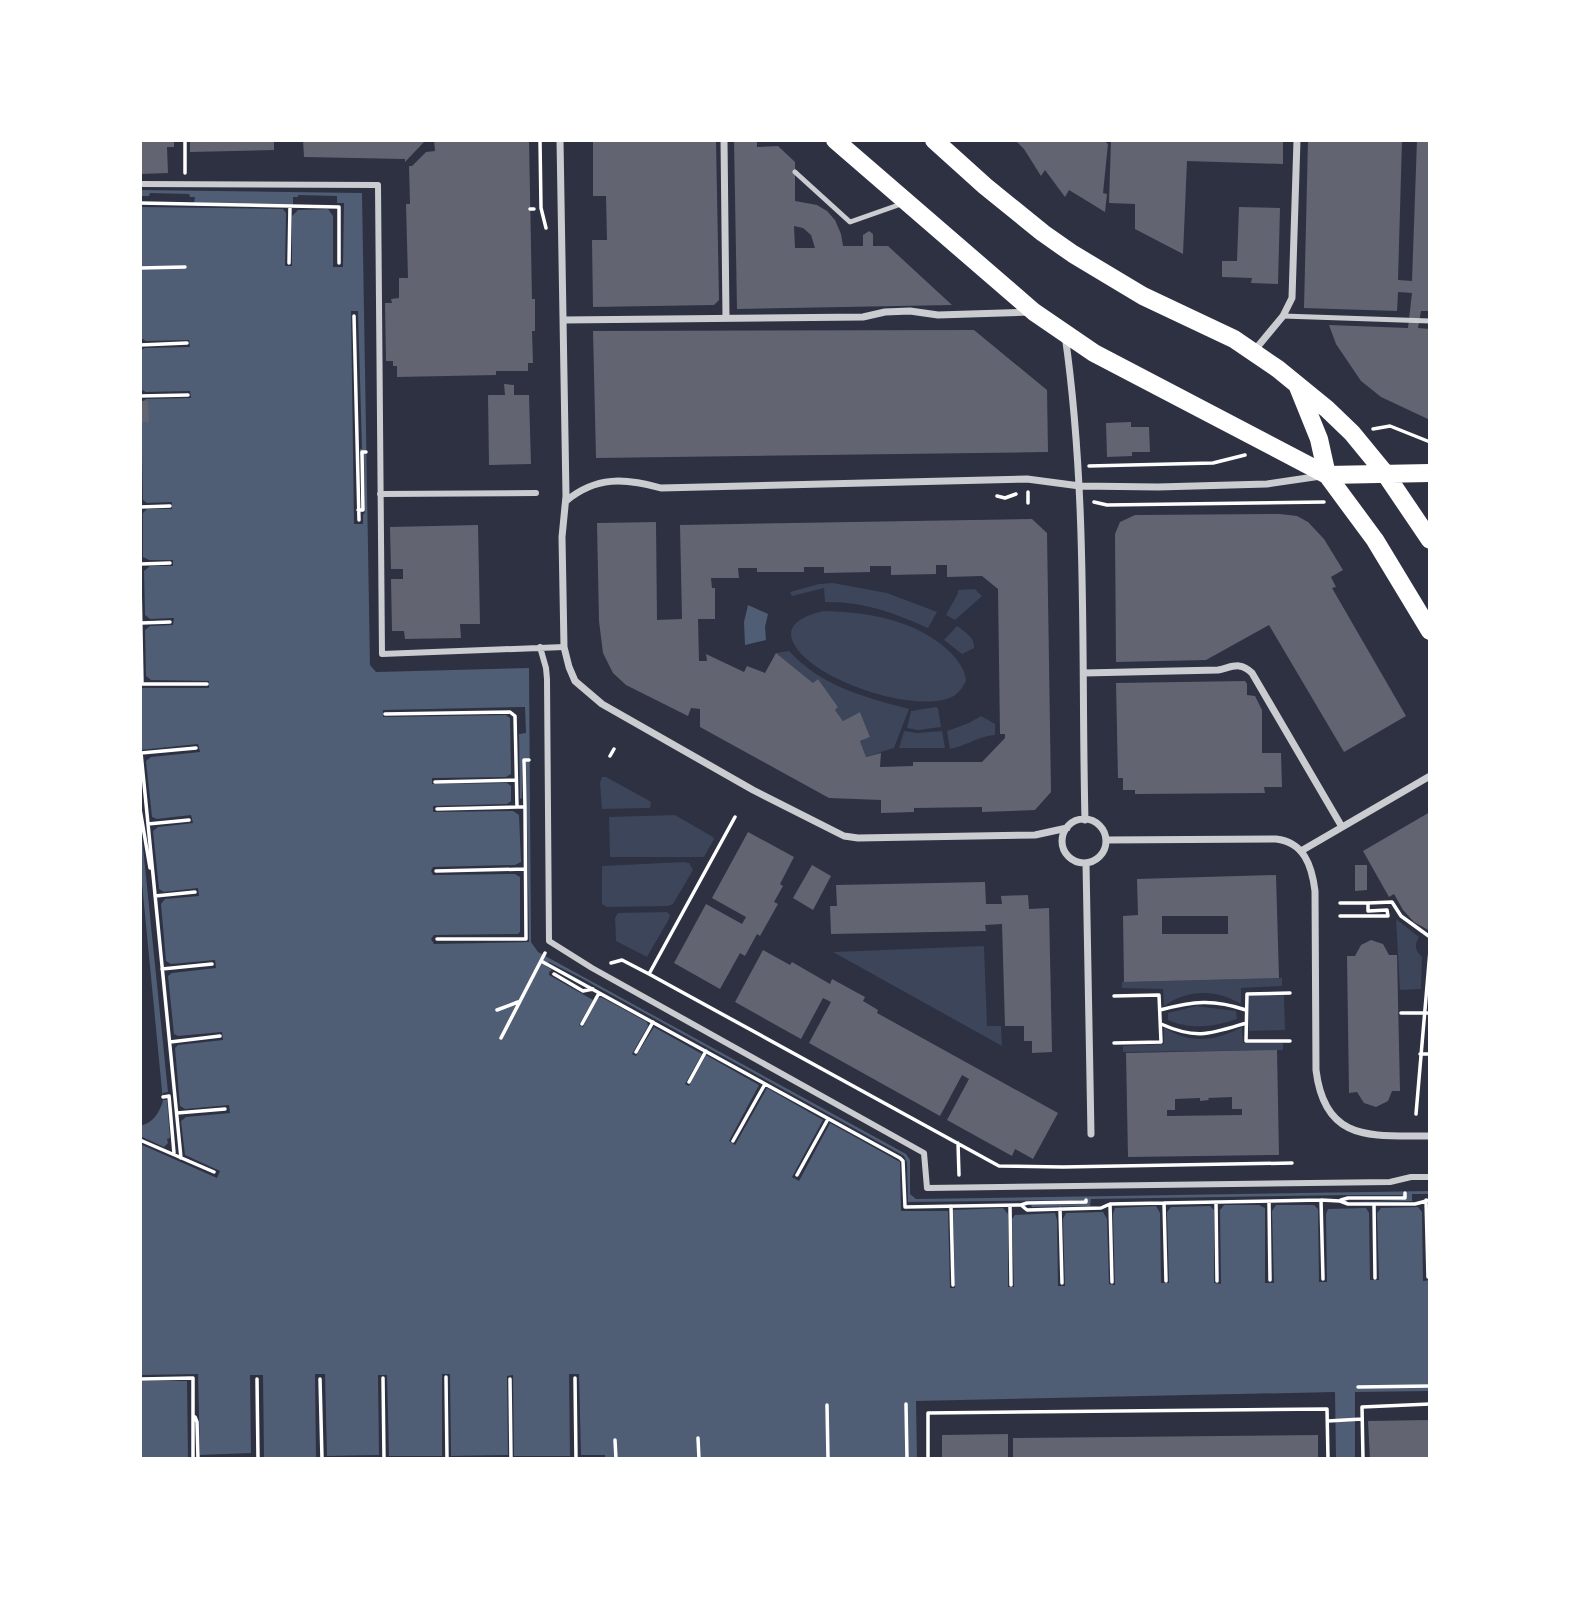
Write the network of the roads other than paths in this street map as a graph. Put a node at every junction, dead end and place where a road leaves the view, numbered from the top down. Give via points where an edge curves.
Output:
1 (560, 140) edge
2 (724, 140) edge
3 (835, 140) edge
4 (934, 140) edge
5 (1297, 140) edge
6 (795, 172) dead end
7 (140, 184) edge
8 (907, 202) junction
9 (1034, 312) junction
10 (1283, 316) junction
11 (726, 318) junction
12 (564, 320) junction
13 (1430, 321) edge
14 (1065, 334) junction
15 (1254, 351) junction
16 (1298, 387) junction
17 (1384, 472) junction
18 (1430, 473) edge
19 (1327, 475) junction
20 (1080, 486) junction
21 (536, 493) dead end
22 (380, 494) junction
23 (566, 501) junction
24 (1430, 540) edge
25 (1430, 631) edge
26 (540, 647) junction
27 (564, 647) junction
28 (1084, 673) junction
29 (1430, 776) edge
30 (1085, 820) junction
31 (1342, 827) junction
32 (1067, 828) junction
33 (1106, 841) junction
34 (1301, 851) junction
35 (1086, 863) junction
36 (1091, 1134) dead end
37 (1430, 1136) edge
38 (1430, 1177) edge

1 - 12 street
2 - 11 street
3 - 8 main road
4 - 15 main road via 1073,254 1143,296
5 - 10 street via 1292,298
6 - 8 lane via 850,222
7 - 22 street via 378,185
8 - 9 main road
9 - 11 street
9 - 14 main road
10 - 13 lane
10 - 15 street
11 - 12 street
12 - 23 street
14 - 19 main road
14 - 20 street
15 - 16 main road
16 - 17 main road via 1327,409
16 - 19 main road via 1319,439
17 - 18 main road
17 - 19 main road
17 - 24 main road
19 - 20 street via 1267,484
19 - 25 main road via 1378,544
20 - 23 street via 1027,479 661,488 620,481 589,485
20 - 28 street
21 - 22 street
22 - 26 street via 382,654
23 - 27 street via 562,537
26 - 27 street
26 - 38 street via 547,679 549,941 924,1153 927,1188 1390,1182
27 - 32 street via 575,681 602,704 844,836 1035,835
28 - 30 street
28 - 31 street via 1244,667 1252,673
29 - 31 street
30 - 32 street
30 - 33 street via 1102,828
31 - 34 street
32 - 35 street via 1063,842 1067,855
33 - 34 street via 1276,839
33 - 35 street via 1098,858
34 - 37 street via 1310,865 1315,891 1316,1070 1324,1101 1339,1122 1356,1132
35 - 36 street

